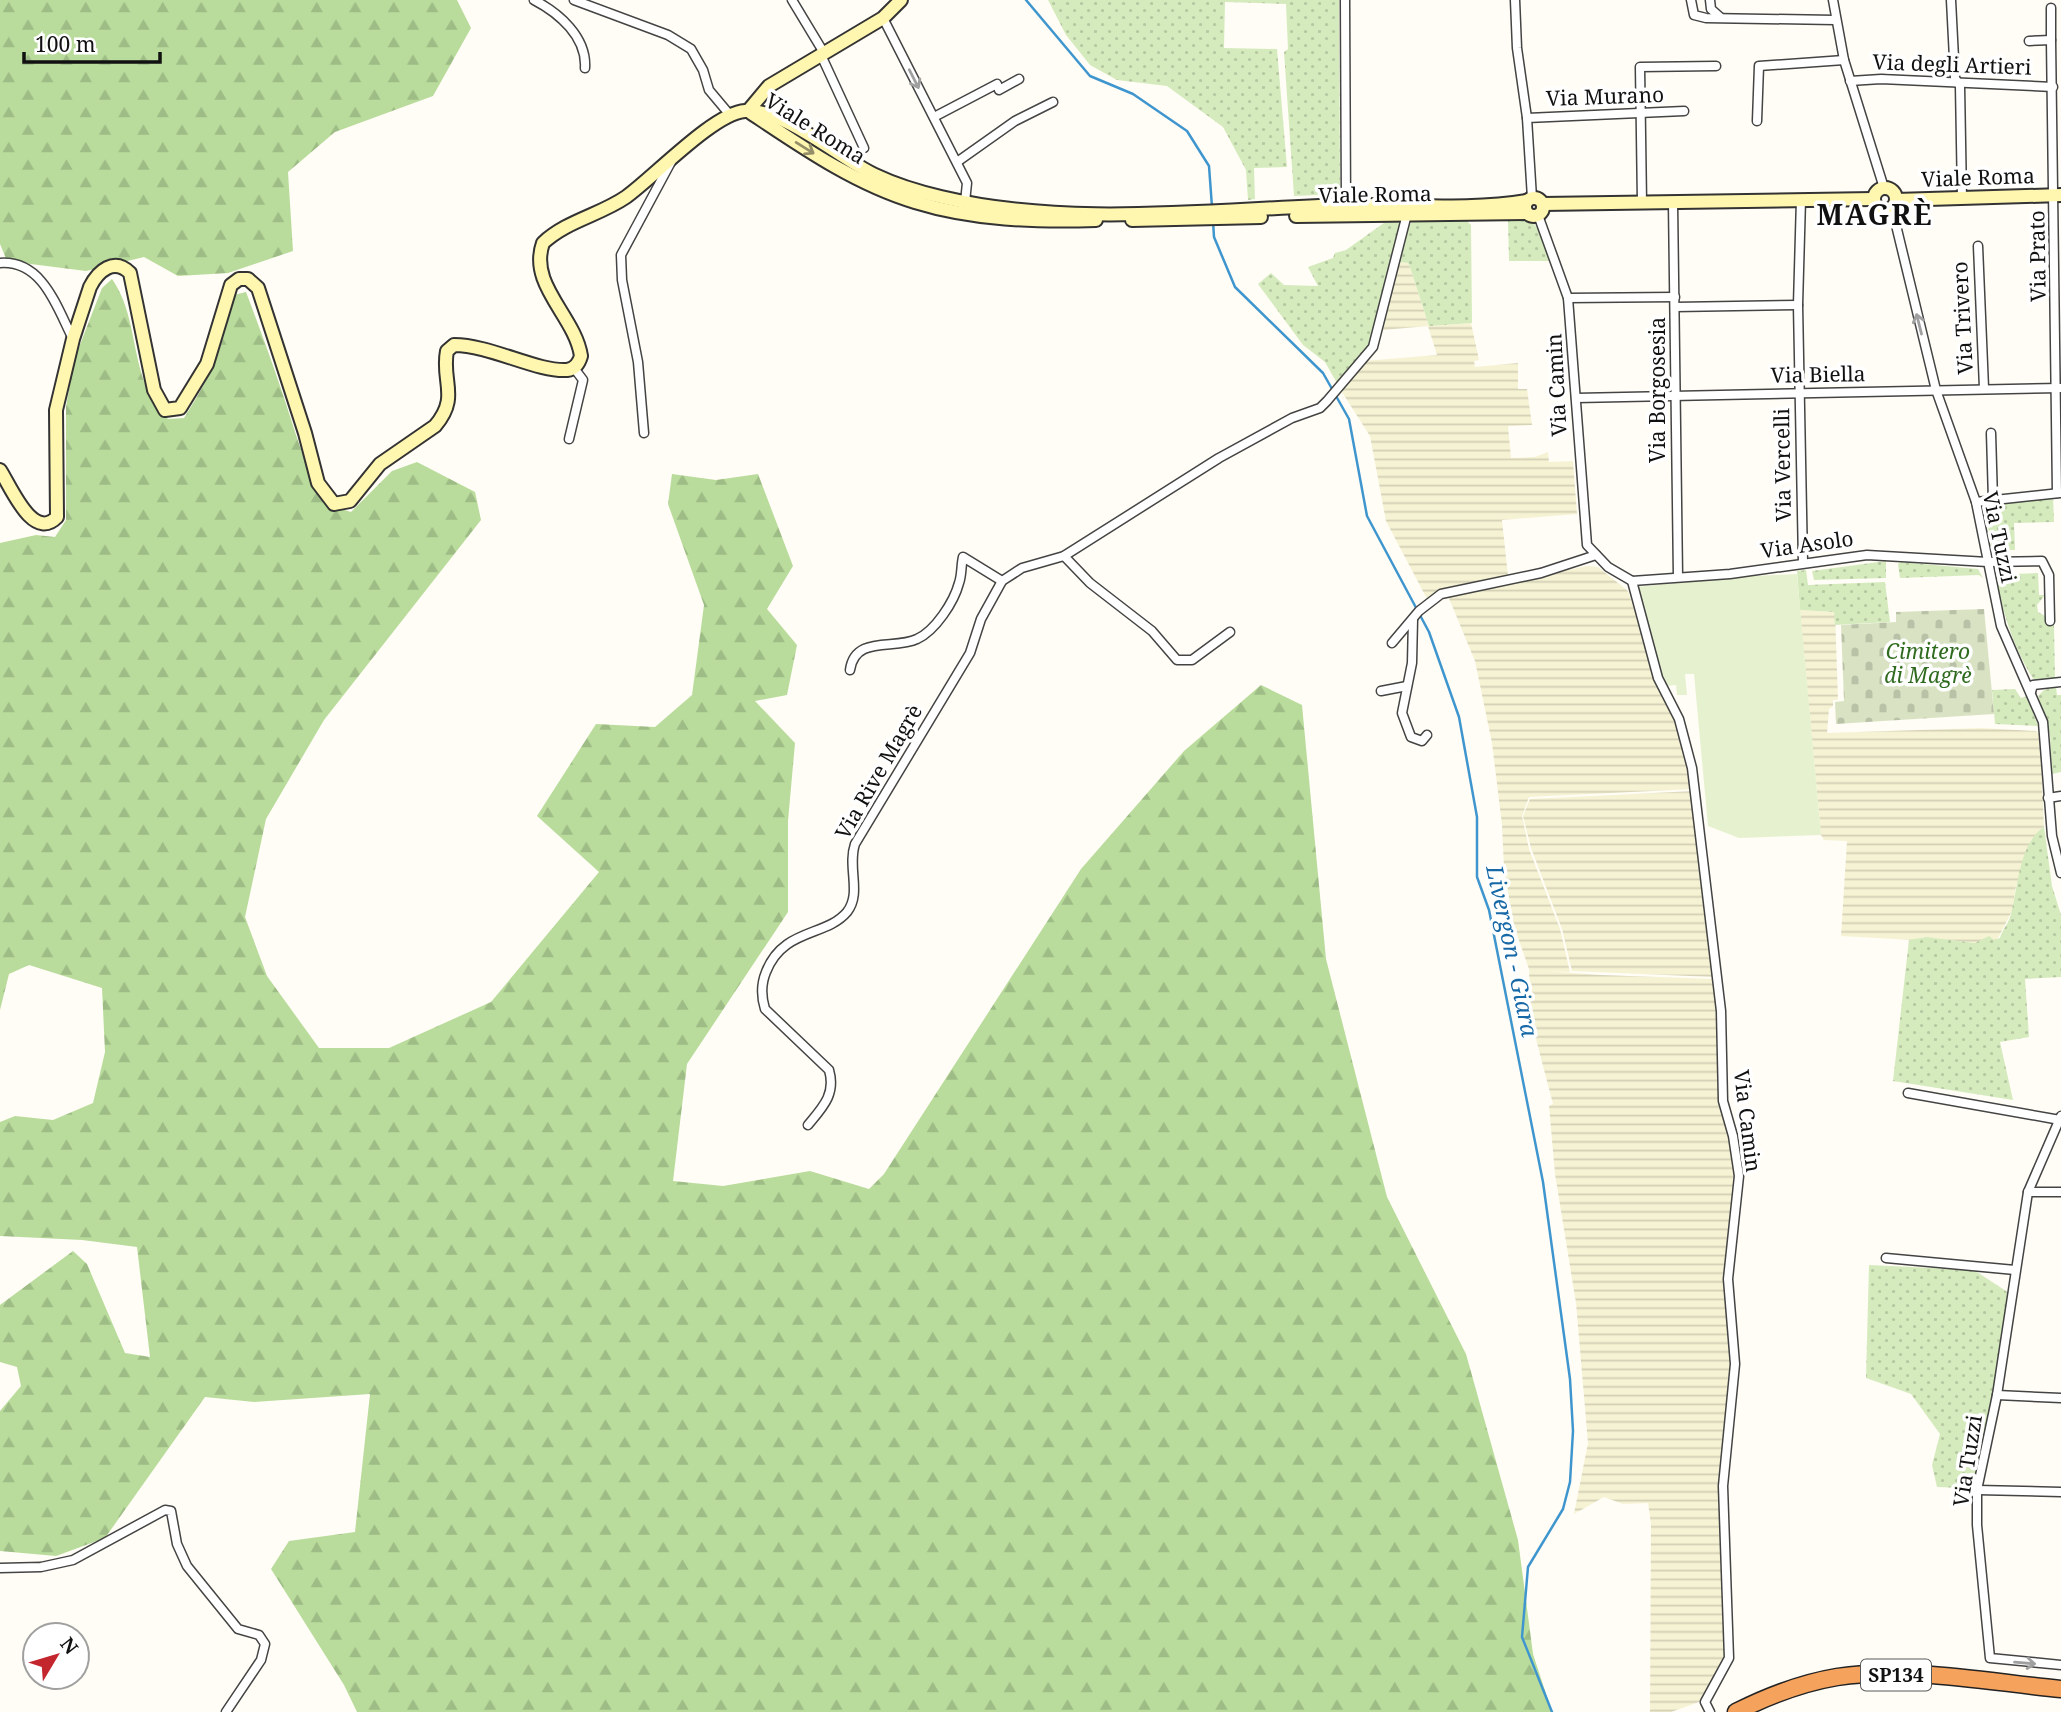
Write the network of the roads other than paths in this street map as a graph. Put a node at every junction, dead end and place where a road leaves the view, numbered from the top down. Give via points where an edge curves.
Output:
1 (534, 0) edge
2 (574, 0) edge
3 (792, 0) edge
4 (901, 0) edge
5 (1345, 0) edge
6 (1515, 0) edge
7 (1691, 0) edge
8 (1833, 0) edge
9 (1951, 0) edge
10 (1710, 4) edge
11 (2051, 8) dead end
12 (1720, 17) junction
13 (883, 18) junction
14 (1702, 18) junction
15 (1835, 20) junction
16 (2051, 40) junction
17 (2029, 41) dead end
18 (822, 55) junction
19 (1844, 60) junction
20 (1716, 66) dead end
21 (584, 68) dead end
22 (1019, 79) dead end
23 (1850, 80) junction
24 (1960, 83) junction
25 (2053, 86) junction
26 (1053, 102) dead end
27 (748, 111) junction
28 (1684, 111) dead end
29 (1639, 113) junction
30 (730, 115) junction
31 (934, 117) junction
32 (1527, 118) junction
33 (1757, 121) dead end
34 (863, 148) dead end
35 (671, 162) junction
36 (957, 162) junction
37 (1884, 188) junction
38 (2058, 195) edge
39 (1962, 198) junction
40 (1801, 199) junction
41 (1873, 199) junction
42 (965, 202) junction
43 (1642, 203) junction
44 (1673, 203) junction
45 (1893, 205) junction
46 (1533, 206) junction
47 (1346, 210) junction
48 (1407, 210) junction
49 (1142, 216) junction
50 (1978, 246) dead end
51 (0, 263) edge
52 (1568, 298) junction
53 (1675, 302) junction
54 (1798, 305) junction
55 (73, 339) junction
56 (574, 368) junction
57 (1984, 388) junction
58 (2059, 388) edge
59 (1936, 390) junction
60 (1799, 393) junction
61 (1675, 394) junction
62 (1576, 398) junction
63 (644, 433) dead end
64 (1991, 433) dead end
65 (569, 439) dead end
66 (0, 470) edge
67 (2059, 493) edge
68 (1993, 500) junction
69 (1976, 502) junction
70 (1595, 555) junction
71 (1064, 556) junction
72 (1802, 562) junction
73 (1988, 562) junction
74 (1678, 577) junction
75 (1002, 581) junction
76 (1632, 581) junction
77 (1414, 616) junction
78 (2050, 621) dead end
79 (1230, 632) dead end
80 (1392, 643) dead end
81 (850, 670) dead end
82 (2061, 682) edge
83 (1407, 686) junction
84 (1381, 691) dead end
85 (2031, 692) junction
86 (1427, 735) dead end
87 (2061, 796) edge
88 (2048, 798) junction
89 (2061, 873) edge
90 (1908, 1093) dead end
91 (2060, 1118) edge
92 (808, 1125) dead end
93 (2028, 1192) junction
94 (2061, 1192) edge
95 (1886, 1258) dead end
96 (2015, 1270) junction
97 (1997, 1395) junction
98 (2061, 1398) edge
99 (1977, 1490) junction
100 (2061, 1492) edge
101 (0, 1568) edge
102 (2061, 1665) edge
103 (2061, 1689) edge
104 (226, 1712) edge
105 (1710, 1712) edge
106 (1736, 1712) edge

1 - 21 street via 555,13 575,36 583,49
2 - 30 street via 691,49 709,90
3 - 18 street
4 - 13 main road
5 - 47 street
6 - 32 street, Via Camin
7 - 14 street via 1692,11
8 - 15 street
9 - 24 street via 1955,78
10 - 12 street
10 - 14 street
11 - 16 street, Via Prato
12 - 14 street
12 - 15 street
13 - 18 main road
13 -> 31 street
15 - 19 street
16 - 17 street
16 - 25 street, Via Prato
18 - 27 main road via 769,86
18 - 34 street
19 - 23 street
19 - 33 street via 1759,66
20 - 29 street via 1645,65 1639,70
22 - 31 street via 999,90 997,84
23 - 24 street, Via degli Artieri
23 - 37 street
24 - 25 street, Via degli Artieri
24 - 39 street
25 - 38 street, Via Prato
26 - 36 street via 1015,121
27 - 30 main road
27 - 42 main road, Viale Roma via 776,116 877,176
27 -> 49 main road, Viale Roma via 809,152 870,185 915,202 1051,222
28 - 29 street, Via Murano
29 - 32 street, Via Murano
29 - 43 street
30 - 35 main road via 709,126
31 - 36 street
32 - 46 street, Via Camin
35 - 56 main road via 625,198 543,243 539,265 543,279 579,341 581,356
35 - 63 street via 621,255
36 - 42 street via 968,187
37 - 41 main road
37 - 45 main road via 1892,191
38 - 39 main road, Viale Roma
38 - 58 street, Via Prato
39 - 45 main road, Viale Roma
40 - 41 main road, Viale Roma
40 - 44 main road, Viale Roma
40 - 54 street, Via Vercelli
41 - 45 main road via 1878,209
42 - 49 main road, Viale Roma via 1042,212
43 - 44 main road, Viale Roma
43 - 46 main road, Viale Roma
44 - 53 street, Via Borgosesia
59 -> 45 street, Via Tuzzi
46 - 48 main road, Viale Roma
46 - 52 street, Via Camin
47 - 48 main road, Viale Roma
47 - 49 main road, Viale Roma
48 - 71 street via 1379,333 1373,347 1327,401 1219,458
50 - 57 street, Via Trivero
51 - 55 street via 41,278
52 - 53 street
52 - 62 street, Via Camin
53 - 54 street
53 - 61 street, Via Borgosesia
54 - 60 street, Via Vercelli
55 - 56 main road via 94,278 108,266 125,267 158,400 165,410 173,411 185,403 206,365 231,285 248,278 258,288 318,484 334,504 350,501 380,464 442,418 449,394 445,358 454,345 551,368
55 - 66 main road via 56,410 57,517 46,524 27,515
56 - 65 street via 583,380
57 - 58 street, Via Biella
57 - 59 street, Via Biella
58 - 67 street, Via Prato
59 - 60 street, Via Biella
59 - 69 street, Via Tuzzi
60 - 61 street, Via Biella
60 - 72 street, Via Vercelli
61 - 62 street, Via Biella
61 - 74 street, Via Borgosesia
62 - 70 street, Via Camin via 1582,509 1587,545
64 - 68 street
67 - 68 street
68 - 69 street
69 - 73 street, Via Tuzzi
70 - 76 street
70 - 77 street via 1541,573 1461,589 1430,601
71 - 75 street via 1022,568
71 - 79 street via 1090,583 1152,631 1177,660 1192,660
72 - 73 street, Via Asolo via 1890,554
72 - 74 street, Via Asolo
73 - 78 street, Via Asolo via 2042,561 2049,576
73 - 85 street, Via Tuzzi via 2000,626
74 - 76 street, Via Asolo
75 - 81 street via 962,557 960,582 930,629 918,639 861,650 851,660
75 - 92 street, Via Rive Magrè via 981,619 970,653 855,844 850,867 855,895 847,912 778,950 764,978 765,1009 829,1070 827,1104
76 - 105 street, Via Camin via 1658,677 1678,719 1692,768 1721,1011 1723,1101 1738,1176 1728,1279 1735,1364 1723,1486 1729,1658 1708,1692 1705,1702
77 - 80 street
77 - 83 street
82 - 85 street via 2034,685
83 - 84 street
83 - 86 street via 1402,713 1407,733 1418,741 1426,740
85 - 88 street, Via Tuzzi via 2044,729
87 - 88 street
88 - 89 street, Via Tuzzi
90 - 91 street, Via Tuzzi
91 - 93 street, Via Tuzzi
93 - 94 street
93 - 96 street, Via Tuzzi
95 - 96 street
96 - 97 street, Via Tuzzi
97 - 98 street
97 - 99 street, Via Tuzzi
99 - 100 street
99 -> 102 street, Via Tuzzi via 1990,1658
101 - 104 street via 73,1560 165,1510 171,1511 187,1566 238,1629 258,1635 265,1644 261,1660
103 - 106 highway, SP134 via 1914,1675 1839,1677 1791,1688

